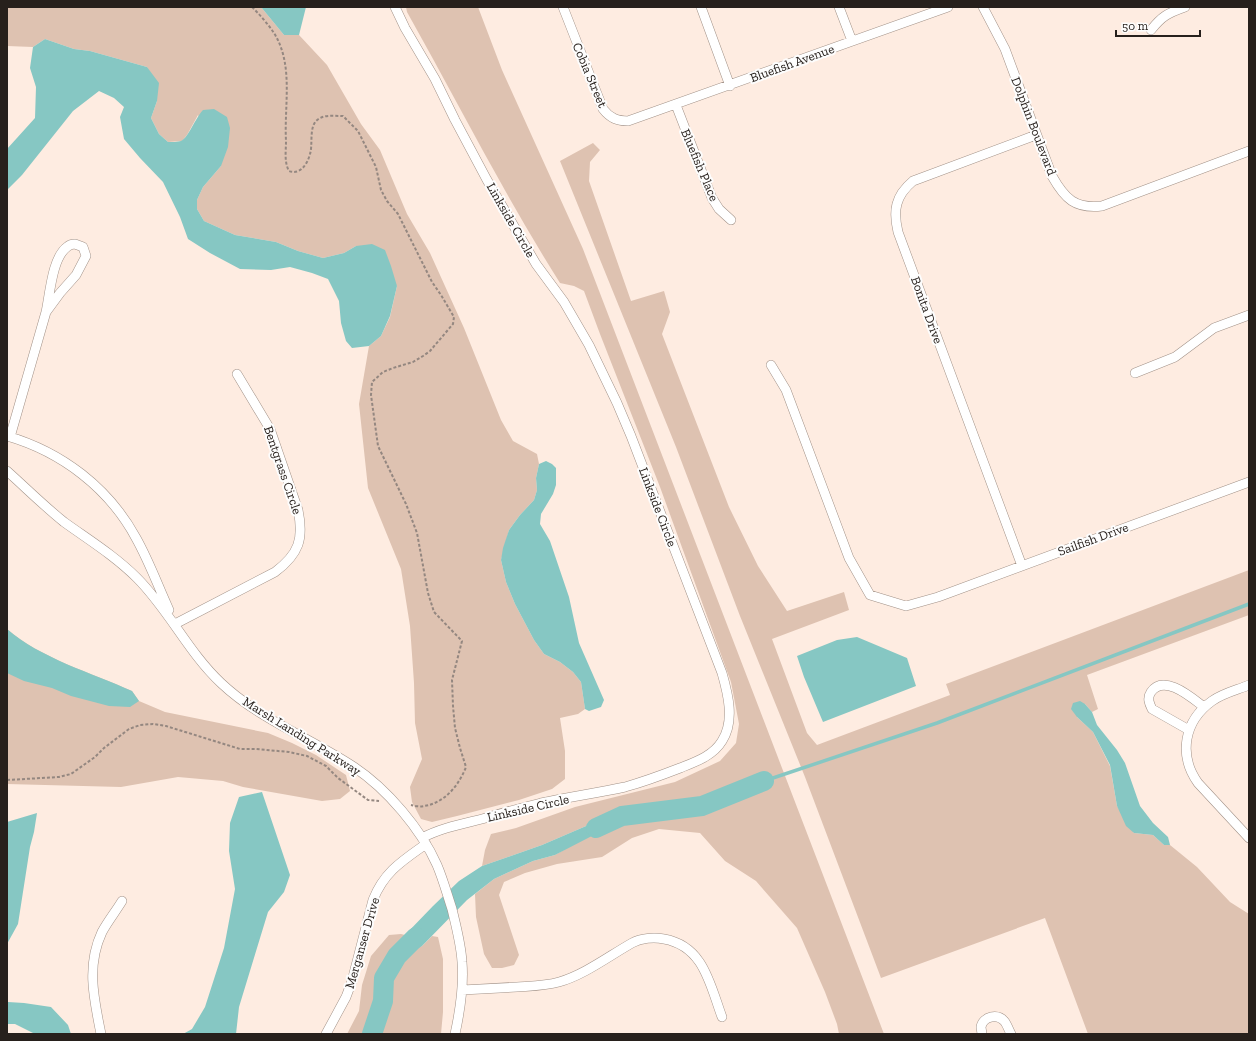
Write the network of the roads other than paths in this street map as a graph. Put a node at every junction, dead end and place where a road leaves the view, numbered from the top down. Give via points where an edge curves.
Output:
1 (395, 7) edge
2 (563, 7) edge
3 (701, 7) edge
4 (839, 7) edge
5 (948, 7) edge
6 (983, 7) edge
7 (1185, 7) edge
8 (1151, 30) dead end
9 (852, 41) junction
10 (730, 86) junction
11 (676, 105) junction
12 (636, 119) joint
13 (1036, 135) junction
14 (1249, 151) edge
15 (731, 220) dead end
16 (46, 312) junction
17 (1249, 315) edge
18 (771, 365) dead end
19 (1135, 373) dead end
20 (237, 374) dead end
21 (8, 437) edge
22 (7, 470) edge
23 (1249, 482) edge
24 (1022, 566) junction
25 (175, 624) junction
26 (1249, 685) edge
27 (1204, 707) junction
28 (1189, 730) junction
29 (1249, 838) edge
30 (424, 841) junction
31 (122, 901) dead end
32 (462, 990) junction
33 (722, 1018) dead end
34 (101, 1034) edge
35 (326, 1034) edge
36 (455, 1034) edge
37 (982, 1034) edge
38 (1010, 1034) edge

1 - 30 street, Linkside Circle via 487,180 536,264 564,302 589,345 617,403 722,673 729,706 729,723 722,741 709,755 691,764 626,786 541,803 444,829
2 - 12 street, Cobia Street via 603,109 619,121
3 - 10 street
4 - 9 street
5 - 9 street, Bluefish Avenue
6 - 13 street, Dolphin Boulevard via 1005,49
7 - 8 street via 1159,20
9 - 10 street, Bluefish Avenue
10 - 11 street, Bluefish Avenue
11 - 12 street, Bluefish Avenue
11 - 15 street, Bluefish Place via 712,198
13 - 14 street, Dolphin Boulevard via 1059,189 1072,202 1090,207 1102,206
13 - 24 street, Bonita Drive via 913,181 897,201 895,220
16 - 16 street via 76,275 86,256 83,247 75,244 68,246 61,253 55,267
16 - 21 street
17 - 19 street via 1214,328 1175,357
18 - 24 street, Sailfish Drive via 786,390 849,558 870,595 906,606
20 - 25 street, Bentgrass Circle via 270,429 298,510 301,534 298,546 287,564
21 - 25 street, Marsh Landing Parkway via 31,444 72,466 109,499 136,538
22 - 25 street, Marsh Landing Parkway via 38,500 137,578
23 - 24 street, Sailfish Drive
25 - 30 street, Marsh Landing Parkway via 202,664 221,683 268,718 356,768 395,803
26 - 27 street via 1222,695
27 - 28 street
27 - 28 street via 1169,685 1158,686 1149,694 1152,709
28 - 29 street via 1186,755 1193,777
30 - 32 street, Marsh Landing Parkway via 445,884 455,922 462,961
30 - 35 street, Merganser Drive via 385,877 378,887 352,981
31 - 34 street via 103,931 92,966 92,982
32 - 33 street via 560,982 576,976 634,942 659,938 681,944 698,959 705,970
32 - 36 street, Marsh Landing Parkway
37 - 38 street via 984,1022 995,1017 1006,1022

